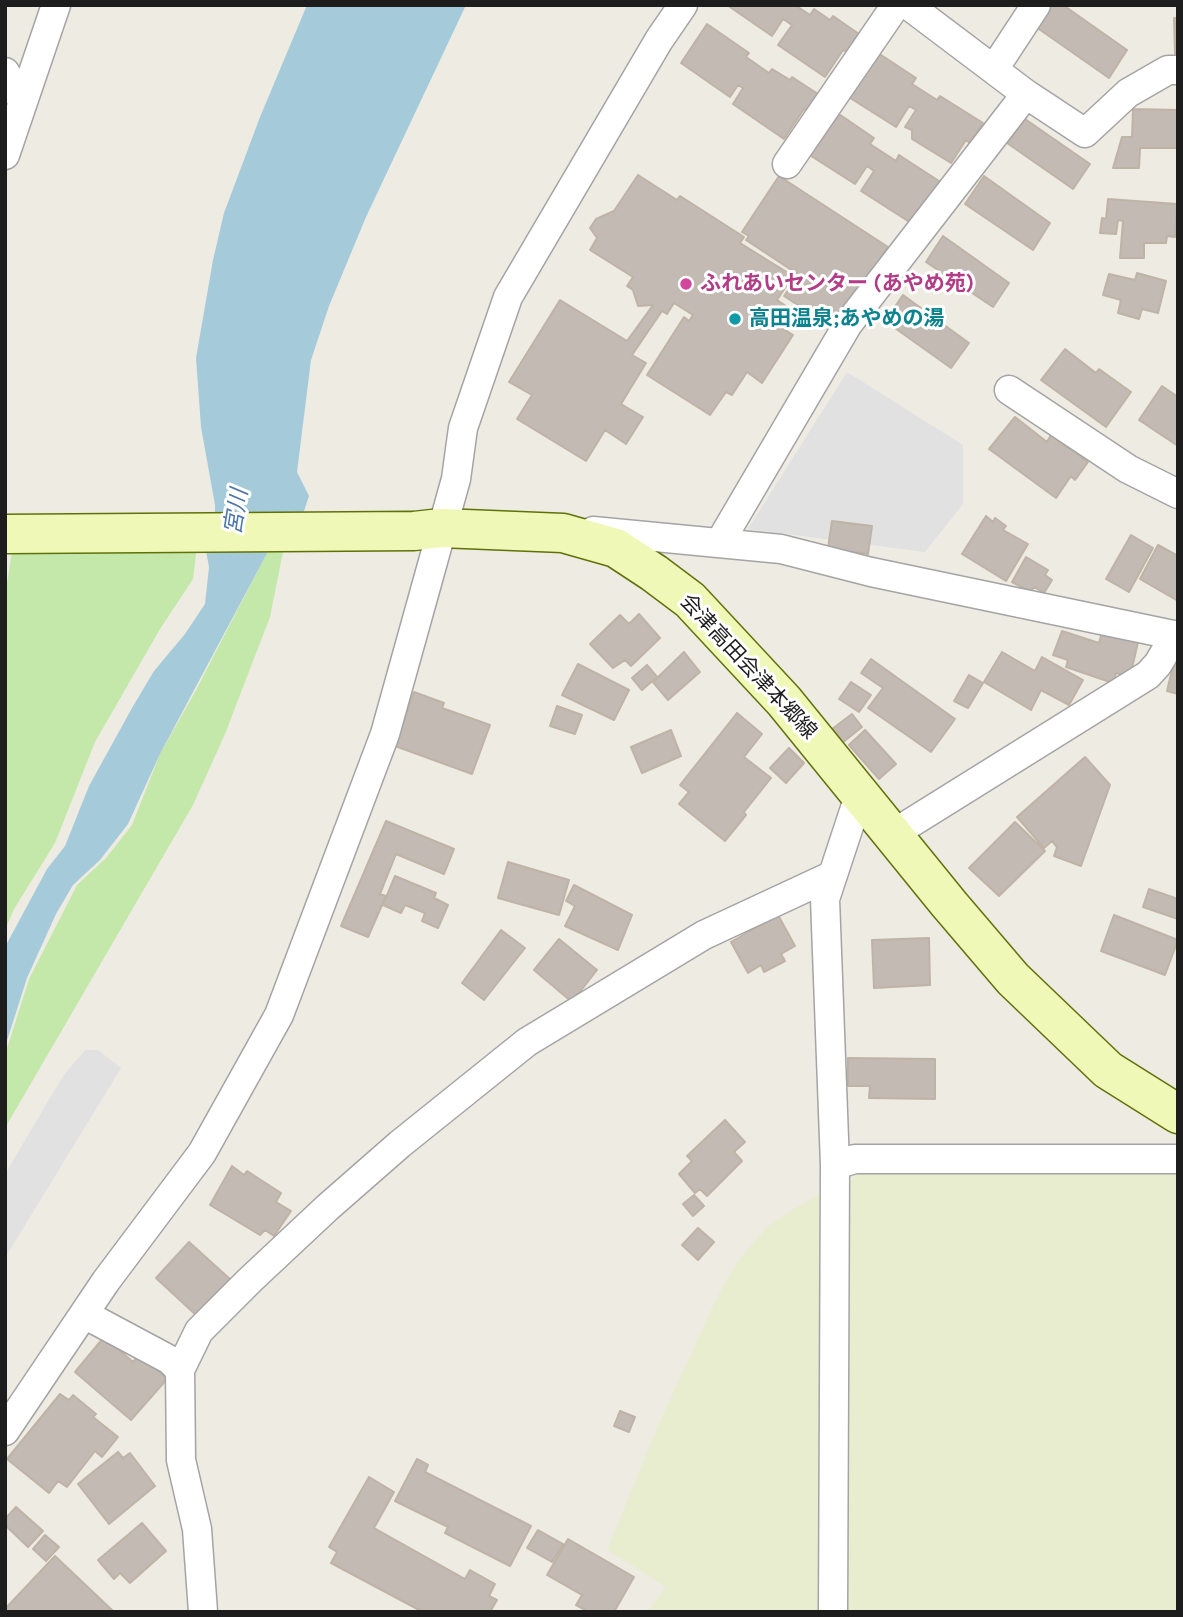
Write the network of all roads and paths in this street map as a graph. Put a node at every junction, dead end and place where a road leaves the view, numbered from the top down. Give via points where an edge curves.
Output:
1 (56, 5) edge
2 (683, 5) edge
3 (896, 5) edge
4 (908, 5) edge
5 (1037, 5) edge
6 (994, 69) junction
7 (1178, 70) edge
8 (5, 72) edge
9 (1027, 93) junction
10 (23, 102) junction
11 (5, 155) edge
12 (787, 164) dead end
13 (1009, 390) dead end
14 (1178, 494) edge
15 (427, 529) junction
16 (485, 531) junction
17 (5, 534) edge
18 (720, 542) junction
19 (1176, 635) edge
20 (860, 793) junction
21 (893, 834) junction
22 (833, 875) junction
23 (1178, 1114) edge
24 (1178, 1159) edge
25 (835, 1165) junction
26 (84, 1314) junction
27 (180, 1370) junction
28 (5, 1431) edge
29 (203, 1612) edge
30 (833, 1612) edge

1 - 10 street
2 - 15 street via 508,297 463,428 456,479
3 - 12 street
4 - 6 street
5 - 6 street
6 - 9 street
7 - 9 street via 1168,70 1128,93 1085,133
8 - 10 street
9 - 18 street via 848,324
10 - 11 street
13 - 14 street via 1128,469
15 - 16 main road, 会津高田会津本郷線
15 - 17 main road, 会津高田会津本郷線
15 - 26 street via 385,734 279,1015 202,1153
16 - 18 street via 608,531
16 - 20 main road, 会津高田会津本郷線 via 563,533 616,548 654,573 690,600 784,701
18 - 19 street via 781,549
19 - 21 street via 1148,676
20 - 21 main road, 会津高田会津本郷線
20 - 22 street
21 - 23 main road, 会津高田会津本郷線 via 1013,979 1108,1070
22 - 25 street via 825,899
22 - 27 street via 705,935 527,1042 400,1144 250,1280 199,1331
24 - 25 street via 855,1159
25 - 30 street
26 - 27 street via 170,1360
26 - 28 street
27 - 29 street via 181,1460 195,1520

